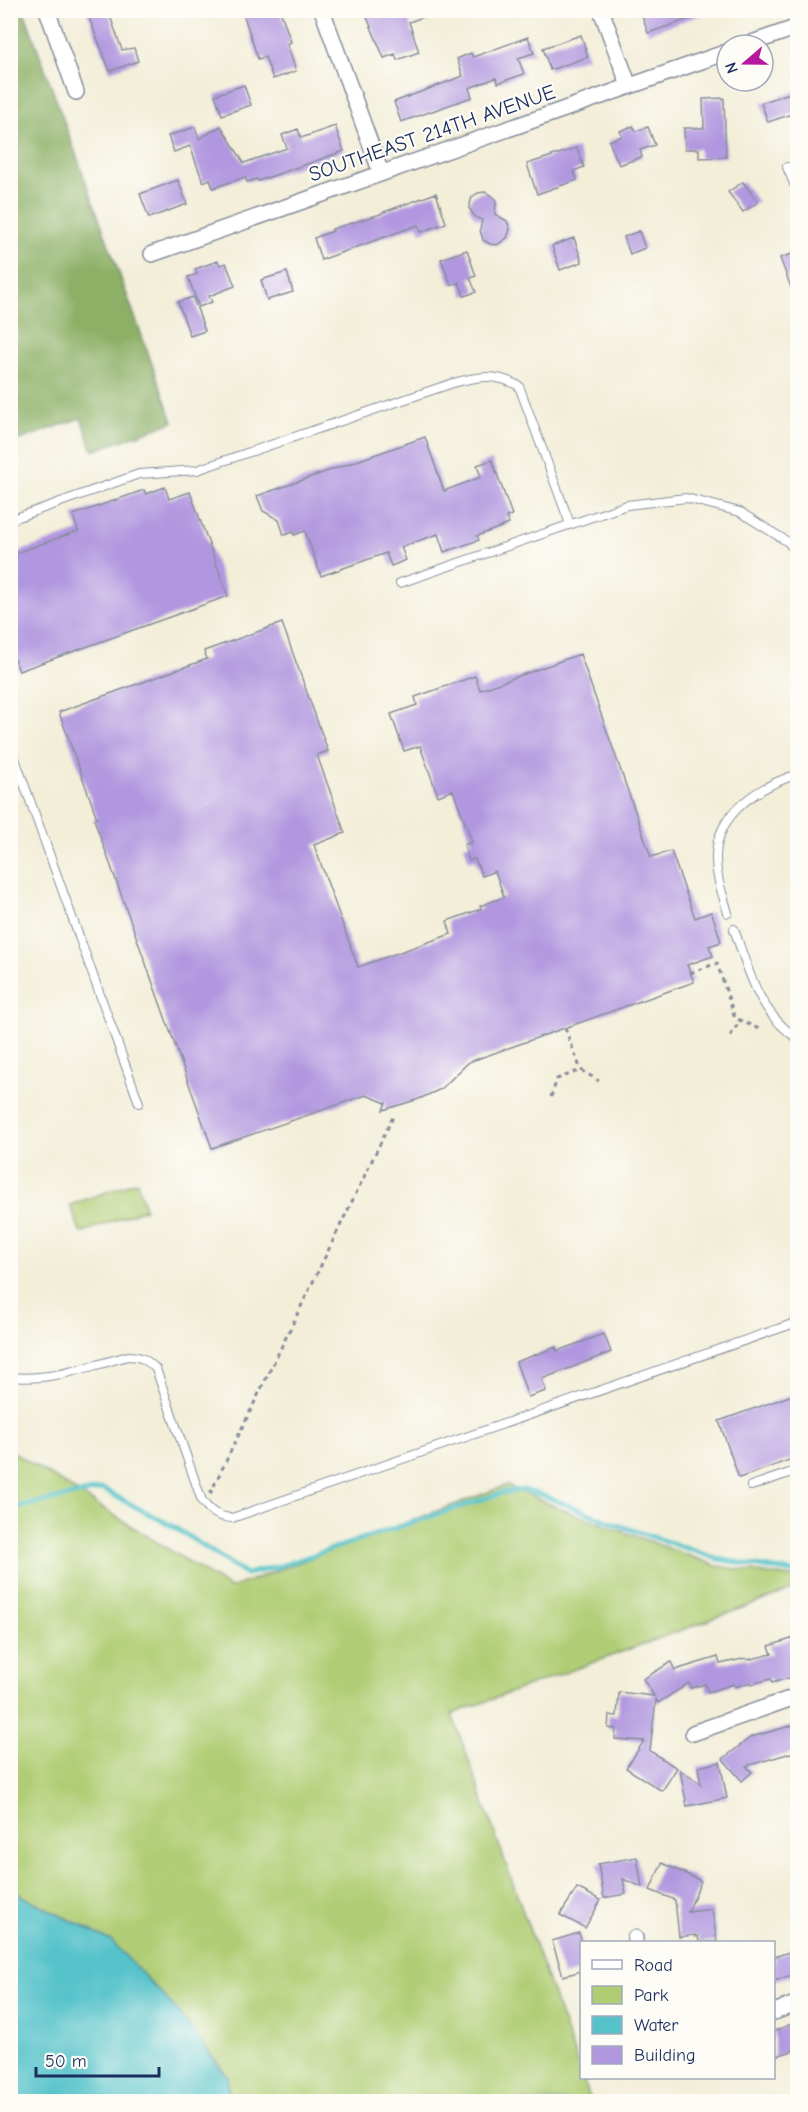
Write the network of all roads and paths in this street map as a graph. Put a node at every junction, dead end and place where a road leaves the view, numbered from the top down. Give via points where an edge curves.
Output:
1 (47, 10) edge
2 (322, 10) edge
3 (601, 10) edge
4 (798, 27) edge
5 (775, 35) edge
6 (715, 56) edge
7 (629, 86) junction
8 (76, 92) dead end
9 (787, 167) dead end
10 (381, 173) junction
11 (797, 192) edge
12 (152, 254) dead end
13 (10, 520) edge
14 (570, 525) junction
15 (798, 554) edge
16 (400, 583) dead end
17 (10, 745) edge
18 (798, 774) edge
19 (728, 913) dead end
20 (734, 929) dead end
21 (690, 972) dead end
22 (740, 1021) junction
23 (565, 1028) dead end
24 (761, 1030) dead end
25 (730, 1036) dead end
26 (798, 1039) edge
27 (580, 1070) junction
28 (600, 1081) dead end
29 (551, 1096) dead end
30 (139, 1103) dead end
31 (393, 1118) dead end
32 (798, 1322) edge
33 (10, 1377) edge
34 (798, 1470) edge
35 (751, 1486) dead end
36 (202, 1501) junction
37 (798, 1696) edge
38 (693, 1733) dead end
39 (798, 2003) edge
40 (775, 2012) edge

1 - 8 street
2 - 10 street
3 - 7 street
4 - 5 street
6 - 7 street, SOUTHEAST 214TH AVENUE
7 - 10 street, SOUTHEAST 214TH AVENUE
9 - 11 lane
10 - 12 street, SOUTHEAST 214TH AVENUE
13 - 14 lane via 139,474 197,470 453,383 477,377 503,377 519,386
14 - 15 lane via 627,505 686,498 741,512 788,542
14 - 16 lane
17 - 30 lane
18 - 19 lane via 753,794 733,812 721,832 716,856 718,882
20 - 26 lane via 766,1009
21 - 22 path via 717,963 735,1018
22 - 24 path
22 - 25 path
23 - 27 path
27 - 28 path
27 - 29 path via 557,1079
31 - 36 path via 212,1492
32 - 36 lane via 243,1516 221,1517
33 - 36 lane via 64,1375 128,1356 148,1361 156,1370
34 - 35 lane
37 - 38 street
39 - 40 street

